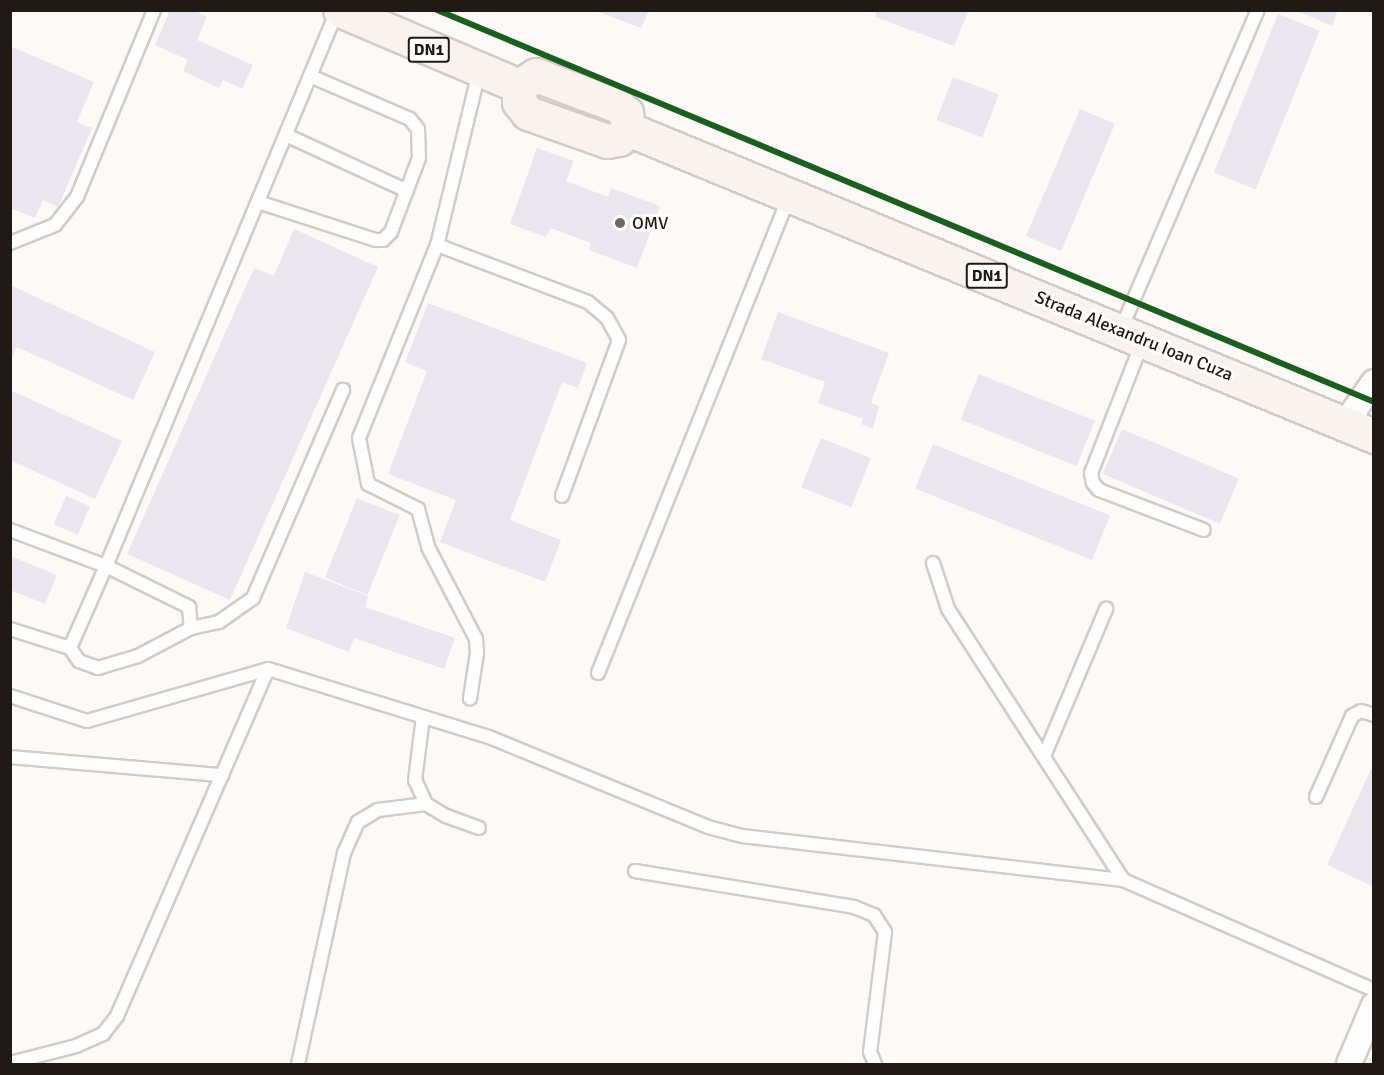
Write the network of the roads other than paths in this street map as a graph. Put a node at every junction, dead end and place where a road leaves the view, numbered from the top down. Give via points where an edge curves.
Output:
1 (154, 10) edge
2 (339, 10) edge
3 (1258, 10) edge
4 (479, 72) junction
5 (310, 76) junction
6 (286, 135) junction
7 (406, 190) junction
8 (789, 196) junction
9 (258, 202) junction
10 (10, 243) edge
11 (437, 245) junction
12 (1132, 335) junction
13 (1374, 382) edge
14 (344, 390) dead end
15 (1359, 430) edge
16 (562, 496) dead end
17 (10, 530) edge
18 (1204, 530) dead end
19 (933, 563) dead end
20 (106, 566) junction
21 (1106, 609) dead end
22 (191, 628) junction
23 (10, 629) edge
24 (70, 648) junction
25 (268, 669) junction
26 (598, 673) dead end
27 (10, 696) edge
28 (470, 698) dead end
29 (1374, 715) edge
30 (423, 717) junction
31 (1044, 756) junction
32 (10, 757) edge
33 (222, 775) junction
34 (1316, 797) dead end
35 (426, 804) junction
36 (479, 828) dead end
37 (635, 871) dead end
38 (1122, 880) junction
39 (1374, 990) edge
40 (1374, 1005) edge
41 (10, 1063) edge
42 (298, 1065) edge
43 (875, 1065) edge
44 (1350, 1065) edge

1 - 10 lane via 71,207 55,225
2 - 4 main road, DN1
2 - 5 lane
3 - 12 lane
4 - 8 main road, Strada Alexandru Ioan Cuza / DN1 via 519,87 536,75 618,106 626,113 628,129
4 - 11 lane
5 - 6 lane
5 - 7 lane via 410,118 420,142
6 - 7 lane
6 - 9 lane
7 - 9 lane via 392,232 383,240
8 - 12 main road, Strada Alexandru Ioan Cuza / DN1
8 - 26 lane
9 - 20 lane
11 - 16 lane via 588,302 607,318 619,340
11 - 28 lane via 359,438 368,484 418,509 428,547 476,639
12 - 15 main road, Strada Alexandru Ioan Cuza / DN1
12 - 18 lane via 1091,473 1093,483 1099,489
13 - 15 street
14 - 22 lane via 253,598 219,622
17 - 20 lane
19 - 31 lane via 948,609
20 - 22 lane via 189,607 193,617
20 - 24 lane
21 - 31 lane
22 - 24 lane via 138,656 98,668 79,661
23 - 24 lane
25 - 27 lane via 87,721
25 - 30 lane
25 - 33 lane
29 - 34 lane via 1361,711 1352,716
30 - 35 lane via 415,780
30 - 38 lane via 489,737 708,828 742,836
31 - 38 lane
32 - 33 lane
33 - 41 lane via 117,1016 103,1034 94,1038
35 - 36 lane
35 - 42 lane via 378,810 358,822 344,854
37 - 43 lane via 854,908 874,915 885,932 870,1052
38 - 39 lane
40 - 44 street

